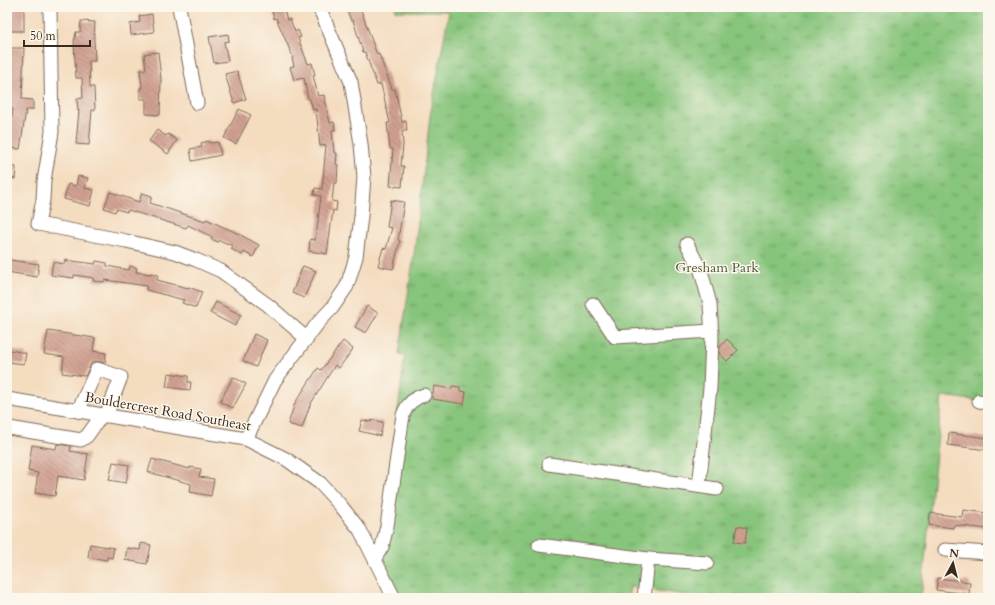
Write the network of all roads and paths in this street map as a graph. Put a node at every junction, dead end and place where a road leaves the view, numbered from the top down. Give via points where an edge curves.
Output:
1 (50, 7) edge
2 (179, 7) edge
3 (320, 7) edge
4 (197, 103) dead end
5 (687, 244) dead end
6 (593, 304) dead end
7 (712, 331) junction
8 (307, 339) junction
9 (424, 395) dead end
10 (7, 400) edge
11 (78, 411) junction
12 (104, 415) junction
13 (7, 426) edge
14 (246, 439) junction
15 (549, 464) dead end
16 (699, 486) junction
17 (716, 489) dead end
18 (539, 545) dead end
19 (945, 550) dead end
20 (988, 553) edge
21 (375, 558) junction
22 (648, 559) junction
23 (707, 563) dead end
24 (394, 598) edge
25 (644, 598) edge

1 - 8 street via 52,132 38,224 175,252 196,260 221,271 268,305
2 - 4 street
3 - 8 street via 351,82 364,177 356,258 347,286
5 - 7 street via 701,271 710,304
6 - 7 street via 615,337
7 - 16 street via 710,388
8 - 14 street via 275,380
9 - 21 street via 412,400 403,415 387,526 382,547
10 - 11 street, Bouldercrest Road Southeast
11 - 12 street, Bouldercrest Road Southeast
11 - 12 street via 97,368 121,377
12 - 13 street via 87,436 80,440
12 - 14 street, Bouldercrest Road Southeast
14 - 21 street, Bouldercrest Road Southeast via 286,459 320,483 360,530
15 - 16 street
16 - 17 street
18 - 22 street
19 - 20 street
21 - 24 street, Bouldercrest Road Southeast
22 - 23 street
22 - 25 street

